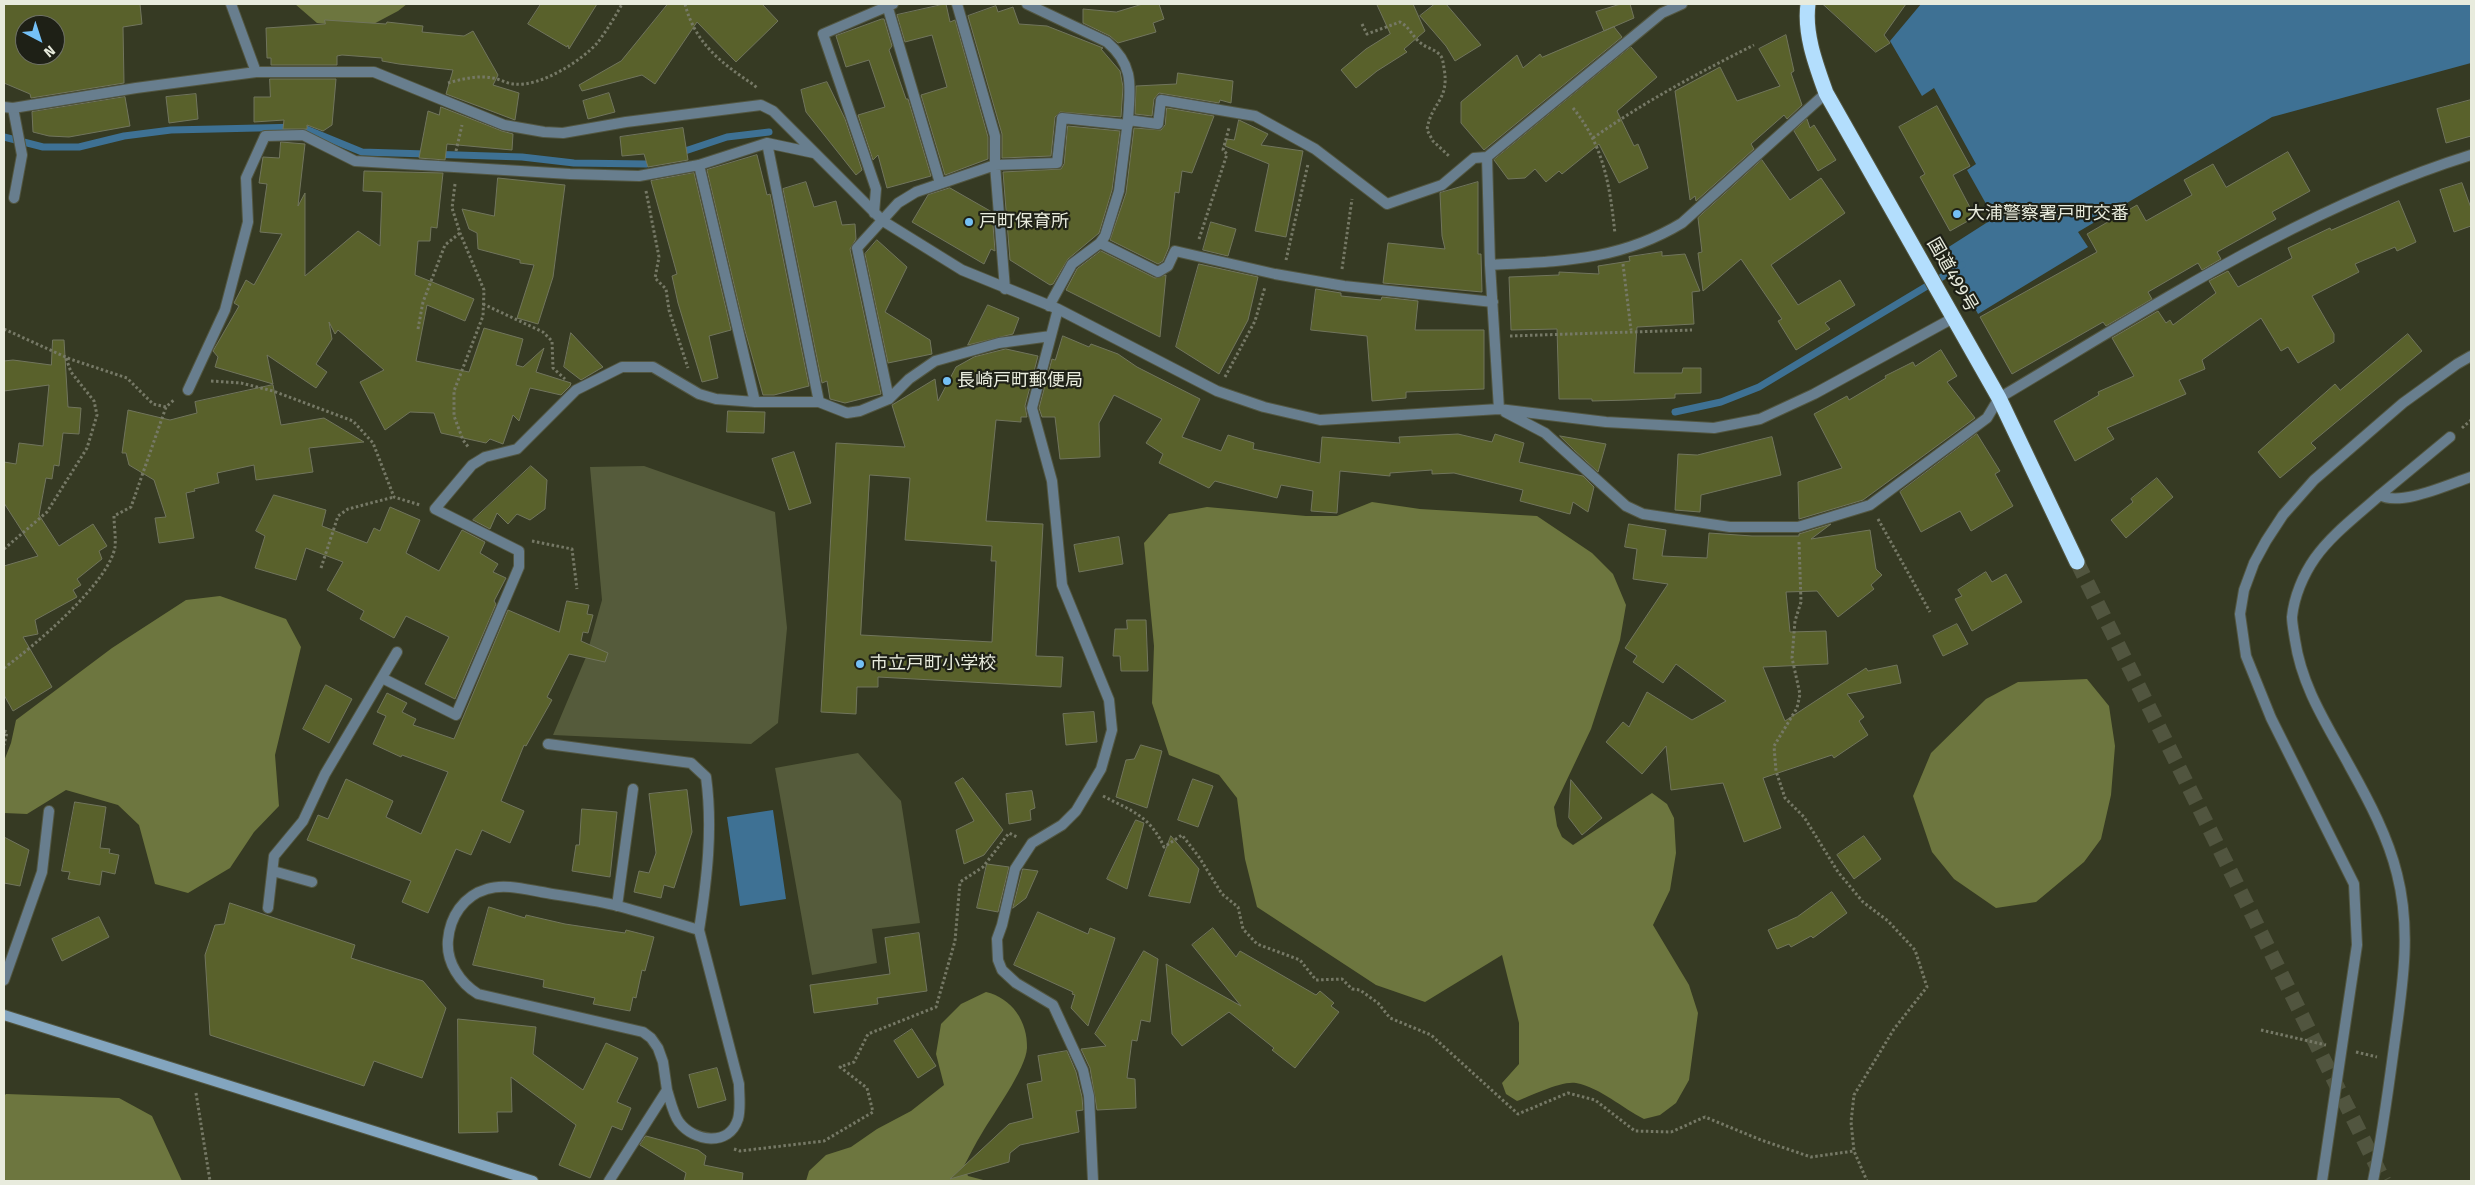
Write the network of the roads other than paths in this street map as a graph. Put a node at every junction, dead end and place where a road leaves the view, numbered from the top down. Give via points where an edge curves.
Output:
1 (231, 4) edge
2 (890, 4) edge
3 (957, 4) edge
4 (1027, 4) edge
5 (1682, 4) edge
6 (1808, 4) edge
7 (256, 72) junction
8 (1826, 93) junction
9 (8, 108) edge
10 (1128, 122) junction
11 (767, 143) junction
12 (815, 153) junction
13 (2471, 155) edge
14 (1487, 157) junction
15 (699, 165) junction
16 (995, 165) junction
17 (940, 183) junction
18 (14, 198) dead end
19 (874, 213) junction
20 (883, 221) junction
21 (1100, 243) junction
22 (1490, 265) junction
23 (1005, 289) junction
24 (1493, 302) junction
25 (1054, 307) junction
26 (1955, 318) junction
27 (1051, 336) junction
28 (2471, 356) edge
29 (188, 390) road end
30 (1998, 398) junction
31 (889, 399) junction
32 (755, 402) junction
33 (820, 402) junction
34 (1499, 408) junction
35 (2450, 437) dead end
36 (2471, 477) edge
37 (2380, 495) junction
38 (2077, 562) tunnel mouth
39 (396, 652) dead end
40 (382, 678) junction
41 (548, 744) dead end
42 (633, 789) dead end
43 (49, 811) dead end
44 (272, 871) junction
45 (312, 882) dead end
46 (618, 906) junction
47 (268, 908) dead end
48 (699, 930) junction
49 (4, 980) edge
50 (4, 1016) edge
51 (667, 1090) junction
52 (533, 1181) edge
53 (609, 1181) edge
54 (1092, 1181) edge
55 (2322, 1181) edge
56 (2373, 1181) edge

1 - 7 street
2 - 17 street
2 - 19 street via 823,34 876,190
3 - 16 street via 995,136
4 - 10 street via 1107,42 1117,51 1130,77
5 - 14 street via 1662,13
6 - 8 highway, 国道499号 via 1806,21
7 - 9 street
7 - 12 street via 374,72 504,125 544,132 563,133 761,105
8 - 22 street via 1682,223 1657,238 1619,252 1557,262
8 - 26 highway, 国道499号
9 - 18 street via 22,155
10 - 14 street via 1158,124 1161,100 1255,116 1311,146 1387,204 1442,185 1474,158
10 - 16 street via 1062,118 1057,162
10 - 21 street via 1112,218
11 - 12 street
11 - 15 street
11 - 33 street
12 - 19 street
13 - 30 street via 2365,194 2258,246
14 - 22 street
15 - 29 street via 644,175 457,168 355,161 303,135 265,136 246,178 248,222 224,310
15 - 32 street
16 - 17 street
16 - 23 street
17 - 20 street via 898,203
19 - 20 street
20 - 23 street via 962,270
20 - 31 street via 857,248
21 - 24 street via 1158,272 1168,266 1175,251 1339,285
21 - 25 street via 1072,264
22 - 24 street
23 - 25 street
24 - 34 street
25 - 27 street
25 - 34 street via 1217,391 1264,407 1320,420
26 - 30 highway, 国道499号
26 - 34 street via 1814,394 1760,419 1714,428 1606,422
27 - 31 street via 999,343 935,361 909,379
27 - 54 street via 1032,408 1052,481 1062,585 1109,700 1112,730 1101,769 1076,811 1062,825 1032,843 1015,869 997,940 1002,970 1016,983 1054,1005 1083,1070 1089,1096
28 - 55 street via 2403,402 2314,480 2283,515 2266,541 2244,590 2240,614 2246,656 2271,718 2354,884 2358,945
30 - 34 street via 1987,418 1870,505 1798,527 1730,527 1643,514 1626,506 1546,433
30 - 38 highway, 国道499号
31 - 33 street via 847,413
32 - 33 street
32 - 40 street via 716,399 699,394 653,367 622,367 576,390 517,449 478,460 435,509 519,551 519,567 456,715
35 - 37 street
36 - 37 street via 2401,499 2388,500
37 - 56 street via 2315,558 2300,584 2292,618 2304,678 2314,703 2386,838 2398,875 2406,944 2403,983 2384,1128
39 - 40 street
40 - 44 street via 325,774 303,821 274,856
41 - 48 street via 691,763 706,777 710,810
42 - 46 street
43 - 49 street via 42,872
44 - 45 street
44 - 47 street
46 - 48 street
46 - 51 street via 513,887 488,888 469,898 456,913 448,943 451,960 461,980 478,994 643,1032 658,1048
48 - 51 street via 738,1084 740,1107 734,1127 724,1136 710,1140 692,1133 678,1121
50 - 52 street
51 - 53 street

